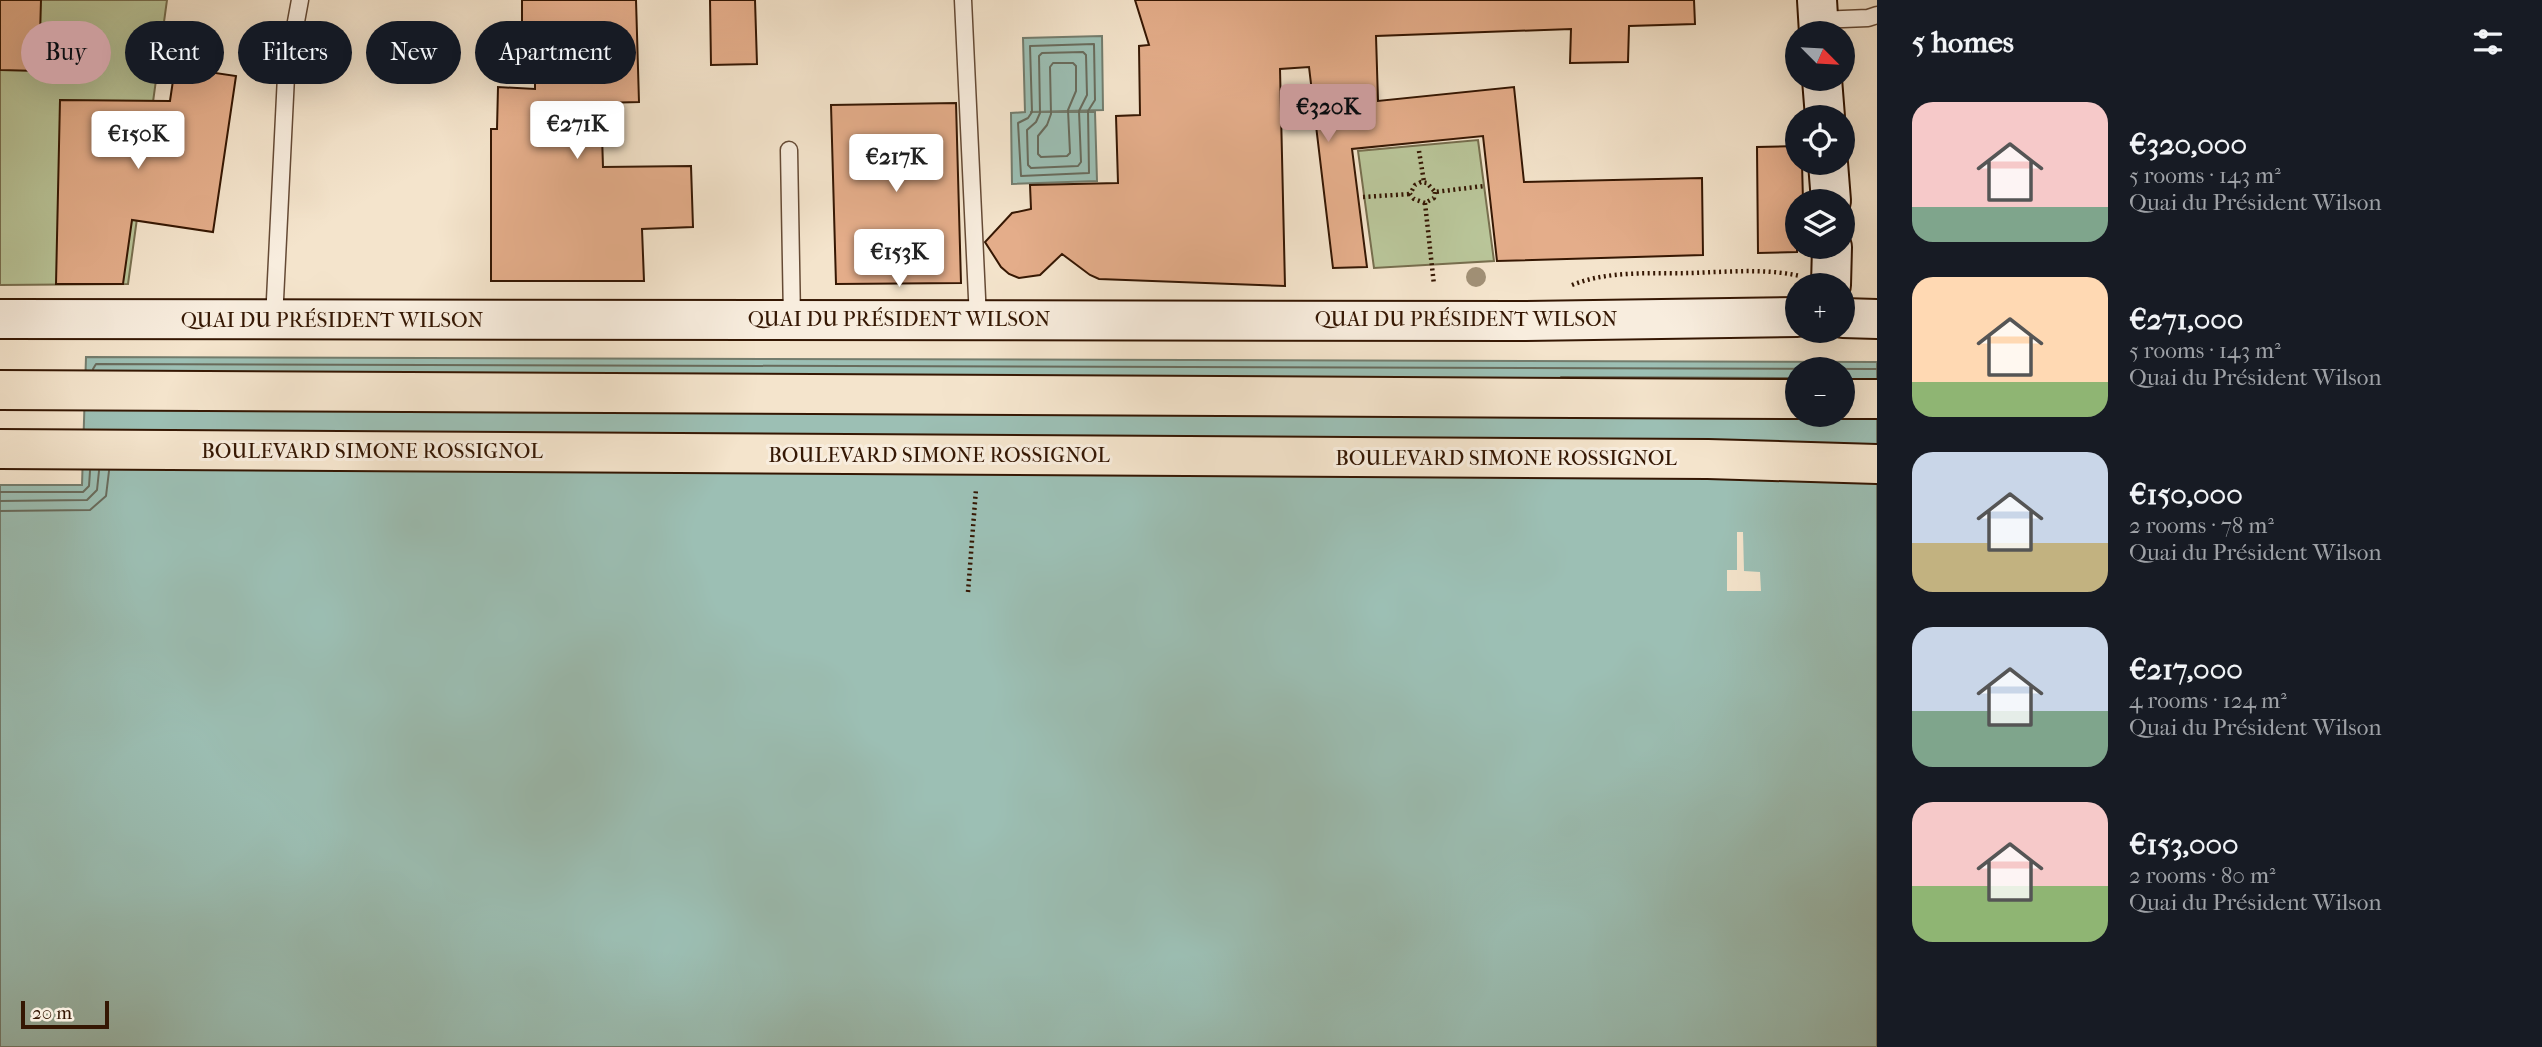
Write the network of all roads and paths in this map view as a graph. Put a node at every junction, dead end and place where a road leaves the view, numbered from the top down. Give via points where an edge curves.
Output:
1 (300, 0) edge
2 (963, 0) edge
3 (1877, 15) edge
4 (1818, 18) edge
5 (789, 150) dead end
6 (1419, 150) dead end
7 (1424, 182) junction
8 (1484, 186) dead end
9 (1435, 192) junction
10 (1410, 194) junction
11 (1363, 197) dead end
12 (1424, 203) junction
13 (1785, 275) edge
14 (1434, 285) dead end
15 (1560, 290) dead end
16 (1855, 301) edge
17 (1785, 317) edge
18 (0, 319) edge
19 (792, 319) junction
20 (978, 319) junction
21 (274, 320) junction
22 (1877, 320) edge
23 (0, 390) edge
24 (1785, 399) edge
25 (1855, 399) edge
26 (1877, 399) edge
27 (0, 449) edge
28 (979, 455) junction
29 (1877, 464) edge
30 (968, 592) dead end

1 - 21 lane via 286,76
2 - 20 lane
3 - 4 lane
5 - 19 lane
6 - 7 path
7 - 9 path
7 - 10 path via 1415,185
8 - 9 path
9 - 12 path via 1434,198
10 - 11 path
10 - 12 path
12 - 14 path
13 - 15 path via 1761,271 1603,276
16 - 22 street
17 - 20 street, QUAI DU PRÉSIDENT WILSON
18 - 21 street, QUAI DU PRÉSIDENT WILSON
19 - 20 street, QUAI DU PRÉSIDENT WILSON
19 - 21 street, QUAI DU PRÉSIDENT WILSON
23 - 24 main road
25 - 26 main road
27 - 28 main road, BOULEVARD SIMONE ROSSIGNOL
28 - 29 main road, BOULEVARD SIMONE ROSSIGNOL
28 - 30 path

